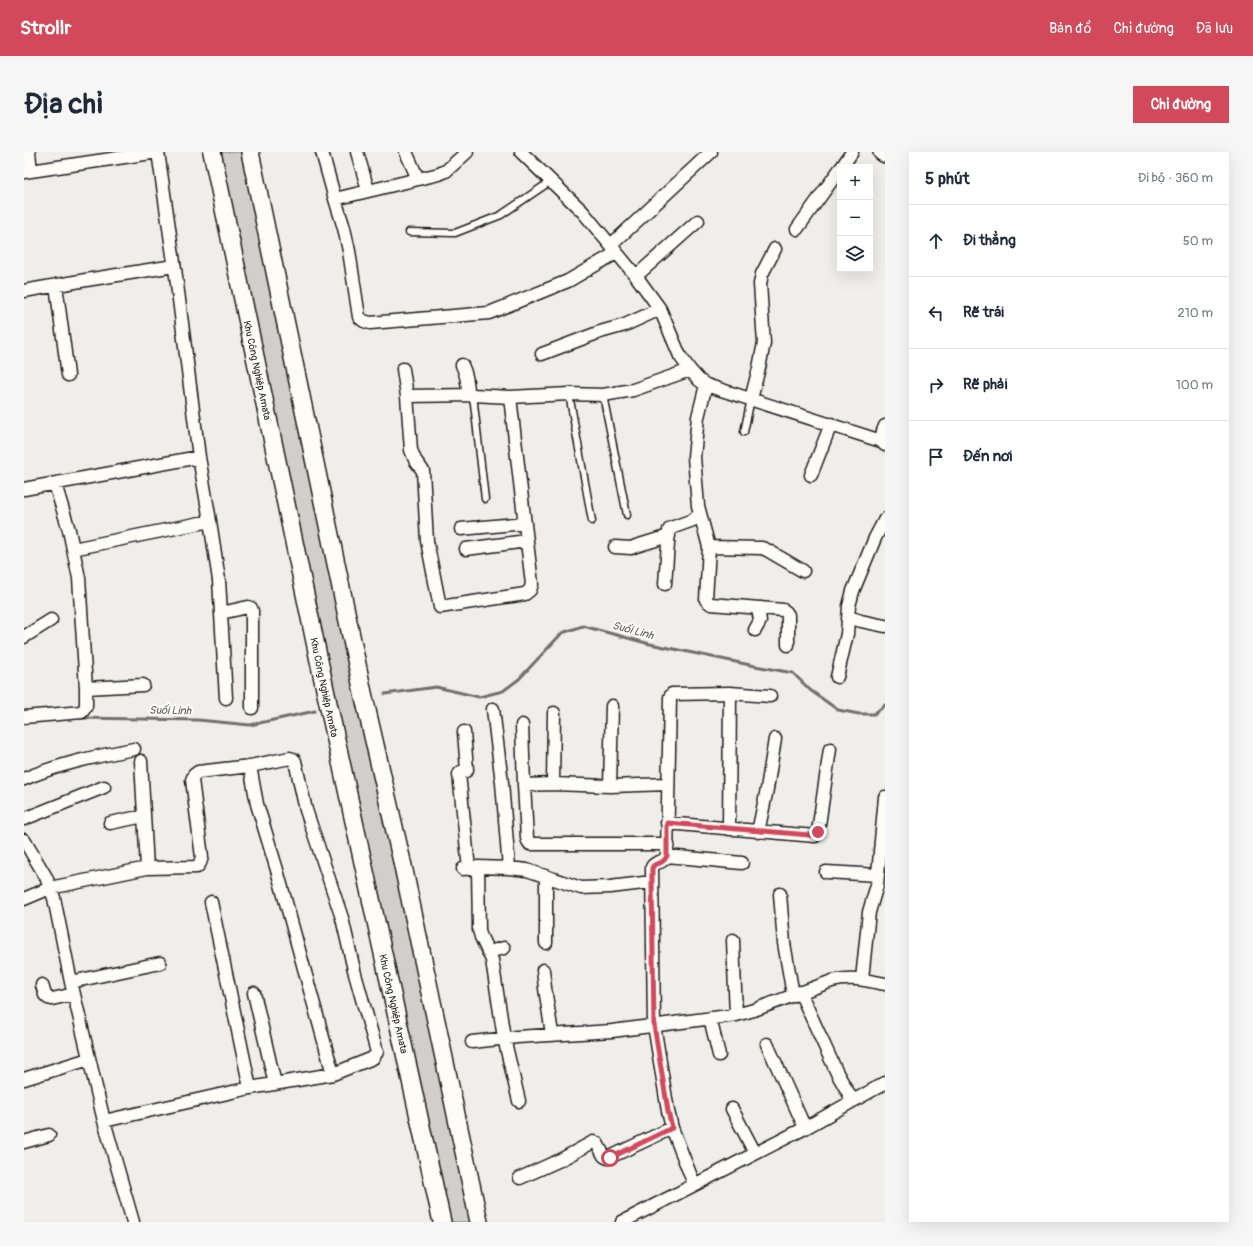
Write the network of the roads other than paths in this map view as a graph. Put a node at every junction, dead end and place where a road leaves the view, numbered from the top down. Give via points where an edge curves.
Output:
1 (29, 152) edge
2 (158, 152) edge
3 (212, 152) edge
4 (250, 152) edge
5 (322, 152) edge
6 (357, 152) edge
7 (406, 152) edge
8 (467, 152) edge
9 (521, 152) edge
10 (711, 152) edge
11 (852, 152) edge
12 (882, 152) edge
13 (885, 154) edge
14 (80, 158) edge
15 (844, 164) edge
16 (27, 172) edge
17 (837, 174) edge
18 (418, 178) junction
19 (552, 181) junction
20 (368, 190) junction
21 (336, 199) junction
22 (698, 221) dead end
23 (797, 229) dead end
24 (409, 232) dead end
25 (614, 249) junction
26 (775, 249) dead end
27 (174, 266) junction
28 (636, 276) junction
29 (56, 285) junction
30 (24, 292) edge
31 (660, 309) junction
32 (542, 354) dead end
33 (462, 365) dead end
34 (403, 369) dead end
35 (690, 370) junction
36 (68, 375) dead end
37 (706, 385) junction
38 (569, 394) junction
39 (471, 395) junction
40 (603, 395) junction
41 (407, 396) junction
42 (510, 397) junction
43 (751, 399) junction
44 (831, 424) junction
45 (885, 426) edge
46 (744, 432) dead end
47 (883, 443) edge
48 (199, 457) junction
49 (811, 475) dead end
50 (55, 484) junction
51 (24, 489) edge
52 (485, 500) dead end
53 (627, 514) dead end
54 (700, 514) junction
55 (885, 519) edge
56 (210, 521) junction
57 (592, 521) dead end
58 (525, 523) junction
59 (461, 529) dead end
60 (669, 536) junction
61 (527, 540) junction
62 (615, 547) dead end
63 (709, 547) junction
64 (73, 549) junction
65 (466, 549) dead end
66 (803, 571) dead end
67 (665, 584) dead end
68 (761, 608) junction
69 (221, 613) junction
70 (849, 617) junction
71 (51, 620) dead end
72 (885, 626) edge
73 (755, 630) dead end
74 (24, 637) edge
75 (788, 645) dead end
76 (837, 677) dead end
77 (143, 685) dead end
78 (86, 688) junction
79 (730, 693) junction
80 (770, 696) dead end
81 (226, 698) dead end
82 (612, 706) dead end
83 (252, 708) dead end
84 (494, 709) dead end
85 (554, 714) dead end
86 (24, 717) edge
87 (522, 725) dead end
88 (464, 732) dead end
89 (775, 739) dead end
90 (134, 749) dead end
91 (830, 749) dead end
92 (141, 761) dead end
93 (250, 766) junction
94 (24, 779) edge
95 (553, 784) junction
96 (668, 784) junction
97 (524, 785) junction
98 (610, 786) junction
99 (104, 787) dead end
100 (885, 797) edge
101 (144, 816) junction
102 (24, 819) edge
103 (110, 823) dead end
104 (667, 823) junction
105 (729, 829) junction
106 (758, 832) junction
107 (884, 833) edge
108 (24, 840) edge
109 (667, 850) junction
110 (742, 863) dead end
111 (147, 868) junction
112 (470, 868) junction
113 (509, 868) junction
114 (826, 872) dead end
115 (878, 875) junction
116 (546, 876) junction
117 (652, 882) junction
118 (50, 888) junction
119 (880, 890) edge
120 (780, 894) dead end
121 (24, 899) edge
122 (211, 902) dead end
123 (732, 940) dead end
124 (546, 943) dead end
125 (504, 948) dead end
126 (488, 952) junction
127 (160, 963) dead end
128 (543, 970) dead end
129 (862, 978) junction
130 (71, 982) junction
131 (885, 984) edge
132 (42, 985) dead end
133 (254, 993) dead end
134 (74, 994) junction
135 (796, 994) junction
136 (555, 1007) dead end
137 (736, 1014) junction
138 (710, 1018) junction
139 (654, 1025) junction
140 (554, 1034) junction
141 (504, 1038) junction
142 (472, 1042) dead end
143 (767, 1044) dead end
144 (719, 1055) dead end
145 (89, 1059) junction
146 (333, 1074) junction
147 (24, 1079) edge
148 (885, 1083) edge
149 (275, 1084) junction
150 (250, 1088) junction
151 (519, 1101) dead end
152 (853, 1102) junction
153 (732, 1109) dead end
154 (104, 1121) junction
155 (672, 1128) junction
156 (805, 1128) junction
157 (49, 1136) dead end
158 (24, 1142) edge
159 (755, 1153) junction
160 (520, 1178) dead end
161 (694, 1184) junction
162 (133, 1222) edge
163 (442, 1222) edge
164 (479, 1222) edge
165 (622, 1222) edge

1 - 16 street
2 - 14 street
2 - 27 street
3 - 163 street, Khu Công Nghiệp Amata via 326,694
4 - 164 street via 363,693 403,866
5 - 21 street
6 - 20 street
7 - 18 street
8 - 18 street via 446,171
9 - 19 street
10 - 25 street
11 - 15 street
12 - 13 street
14 - 16 street
17 - 23 street
18 - 20 street
19 - 24 lane via 501,215 455,233
19 - 25 street via 583,212
20 - 21 street
21 - 25 street via 349,251 359,317 370,323 489,313 568,281
22 - 28 street
25 - 28 street
26 - 43 street via 762,274 760,284 764,343
27 - 29 street
27 - 48 street
28 - 31 street
29 - 30 street
29 - 36 street
31 - 32 street via 625,325
31 - 35 street via 680,356
33 - 39 street
34 - 41 street
35 - 37 street
35 - 40 street via 633,390
37 - 43 street
37 - 54 street via 698,417 694,456
38 - 40 street
38 - 42 street
38 - 57 lane
39 - 41 street
39 - 42 street
39 - 52 lane
40 - 53 lane
41 - 61 street via 411,450 423,472 427,541 440,606 525,594 532,584
42 - 58 street
43 - 44 street
43 - 46 lane
44 - 47 street
44 - 49 street
45 - 47 street via 882,431
48 - 50 street
48 - 56 street
50 - 51 street
50 - 64 street
54 - 60 street via 693,520 671,528
54 - 63 street
55 - 70 street via 853,591
56 - 64 street
56 - 69 street
58 - 59 street
58 - 61 street
60 - 62 street via 631,548
60 - 67 street
61 - 65 street
63 - 66 street via 767,550
63 - 68 street via 706,600 711,604
64 - 78 street via 79,578
68 - 73 street via 760,621
68 - 75 street via 786,612
69 - 81 street
69 - 83 street via 248,607 252,611
70 - 72 street
70 - 76 street
71 - 74 street
77 - 78 street
78 - 86 street via 86,706 82,712
79 - 80 street
79 - 96 street via 670,695
79 - 105 street
82 - 98 street
84 - 113 street
85 - 95 street
87 - 97 street
88 - 112 street via 466,771 459,774
89 - 106 street
90 - 94 street via 55,767
91 - 106 street via 815,836
92 - 101 street
93 - 111 street via 198,772 194,775 192,780 202,857 197,867
93 - 146 street via 257,804
93 - 146 street via 290,758 295,761 306,810 342,918 377,1052 373,1058
95 - 97 street
95 - 98 street
96 - 98 street
96 - 104 street
97 - 109 street via 527,838 530,844
99 - 102 street
100 - 107 street
101 - 103 street
101 - 111 street
104 - 105 street
104 - 109 street
105 - 106 street
107 - 115 street
108 - 118 street
109 - 110 street
109 - 117 street via 665,859 652,868
111 - 118 street
112 - 113 street
112 - 126 street via 479,930
113 - 116 street
114 - 115 street
115 - 119 street
116 - 117 street via 582,888
116 - 124 street
117 - 139 street
118 - 121 street
118 - 130 street
119 - 129 street via 869,912
120 - 135 street via 784,943
122 - 150 street
123 - 137 street
125 - 126 street
126 - 141 street via 492,960
127 - 130 street
128 - 140 street
129 - 131 street
129 - 135 street via 841,978
130 - 134 street
132 - 134 street via 48,998
133 - 149 street
134 - 145 street
135 - 137 street
135 - 152 street
136 - 140 street
137 - 138 street
138 - 139 street
138 - 144 street
139 - 140 street via 612,1031
139 - 155 street
140 - 141 street
141 - 142 street
141 - 151 street
143 - 156 street
145 - 147 street
145 - 154 street
146 - 149 street
148 - 152 street
149 - 150 street
150 - 154 street
152 - 156 street
153 - 159 street
154 - 162 street
155 - 160 street via 608,1158 604,1156 597,1143 593,1142
155 - 161 street
156 - 159 street
157 - 158 street
159 - 161 street
161 - 165 street

